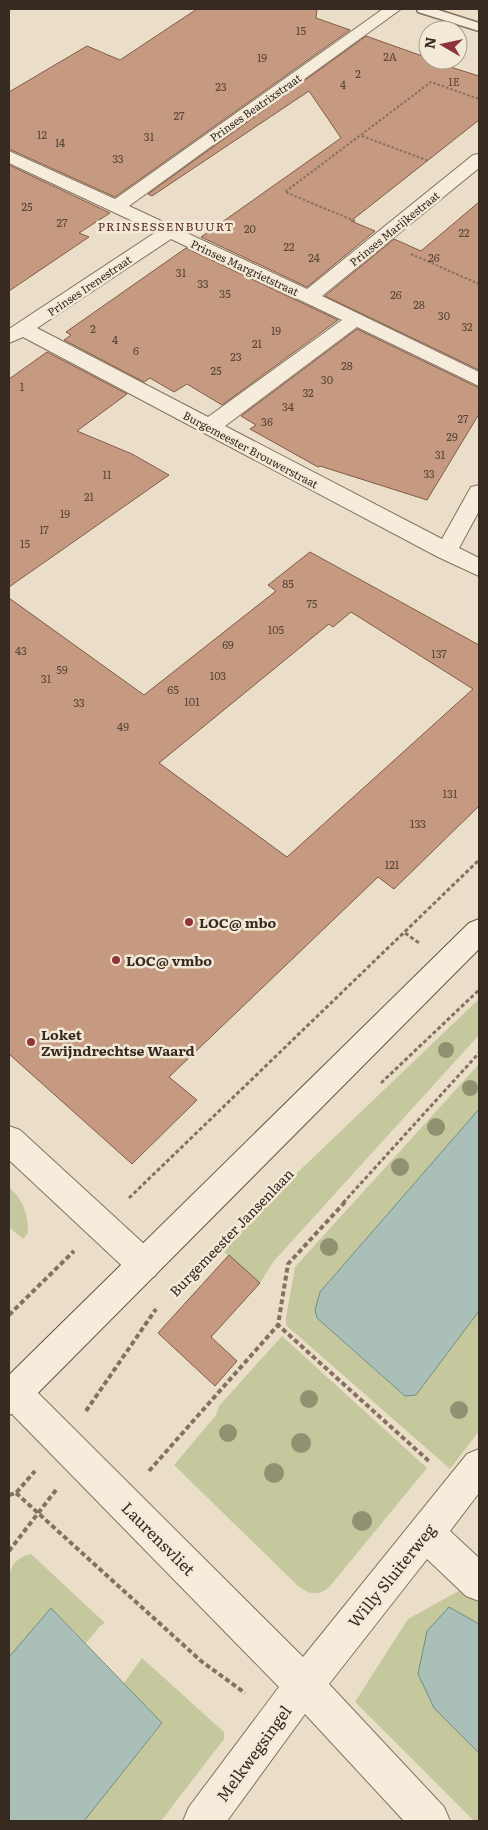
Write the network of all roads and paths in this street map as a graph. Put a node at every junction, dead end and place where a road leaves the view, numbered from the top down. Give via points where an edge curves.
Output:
1 (393, 9) edge
2 (424, 9) edge
3 (479, 27) edge
4 (479, 98) edge
5 (362, 135) junction
6 (9, 156) edge
7 (479, 159) edge
8 (461, 174) junction
9 (117, 206) junction
10 (169, 232) junction
11 (383, 237) junction
12 (479, 284) edge
13 (309, 296) junction
14 (356, 319) junction
15 (16, 334) edge
16 (479, 380) edge
17 (209, 427) junction
18 (479, 492) edge
19 (446, 551) junction
20 (479, 568) edge
21 (479, 860) edge
22 (479, 931) edge
23 (479, 990) edge
24 (479, 1053) edge
25 (379, 1086) dead end
26 (9, 1140) edge
27 (101, 1225) junction
28 (144, 1265) junction
29 (160, 1306) dead end
30 (9, 1315) edge
31 (278, 1325) junction
32 (11, 1396) edge
33 (71, 1449) junction
34 (470, 1478) edge
35 (16, 1493) junction
36 (9, 1495) edge
37 (123, 1501) junction
38 (38, 1513) junction
39 (425, 1532) junction
40 (9, 1551) edge
41 (479, 1583) edge
42 (304, 1685) junction
43 (203, 1821) edge
44 (430, 1821) edge

1 - 9 street, Prinses Beatrixstraat
2 - 3 lane
4 - 5 path via 431,82
5 - 8 path
5 - 11 path via 286,192
6 - 9 street, Prinses Margrietstraat
7 - 8 street, Prinses Marijkestraat
8 - 11 street, Prinses Marijkestraat
9 - 10 street, Prinses Margrietstraat
10 - 13 street, Prinses Margrietstraat
10 - 15 street, Prinses Irenestraat
11 - 12 path
11 - 13 street, Prinses Marijkestraat
13 - 14 street, Prinses Margrietstraat
14 - 16 street, Prinses Margrietstraat
14 - 17 street
15 - 17 street, Burgemeester Brouwerstraat
17 - 19 street, Burgemeester Brouwerstraat
18 - 19 street
19 - 20 street, Burgemeester Brouwerstraat
21 - 27 path
22 - 28 street
23 - 25 path
24 - 31 path via 288,1264
26 - 27 street
27 - 28 street
27 - 30 path
28 - 32 street
29 - 33 path, Burgemeester Jansenlaan via 147,1320 88,1410
31 - 34 path
31 - 37 path
32 - 33 street, Laurensvliet
33 - 35 path, Burgemeester Jansenlaan
33 - 37 street, Laurensvliet
33 - 38 path
34 - 39 street, Willy Sluiterweg
35 - 36 path
35 - 38 path
37 - 42 street, Laurensvliet
38 - 40 path
38 - 42 path via 201,1661 249,1696
39 - 41 street
39 - 42 street, Willy Sluiterweg
42 - 43 street, Melkwegsingel
42 - 44 street, Laurensvliet

